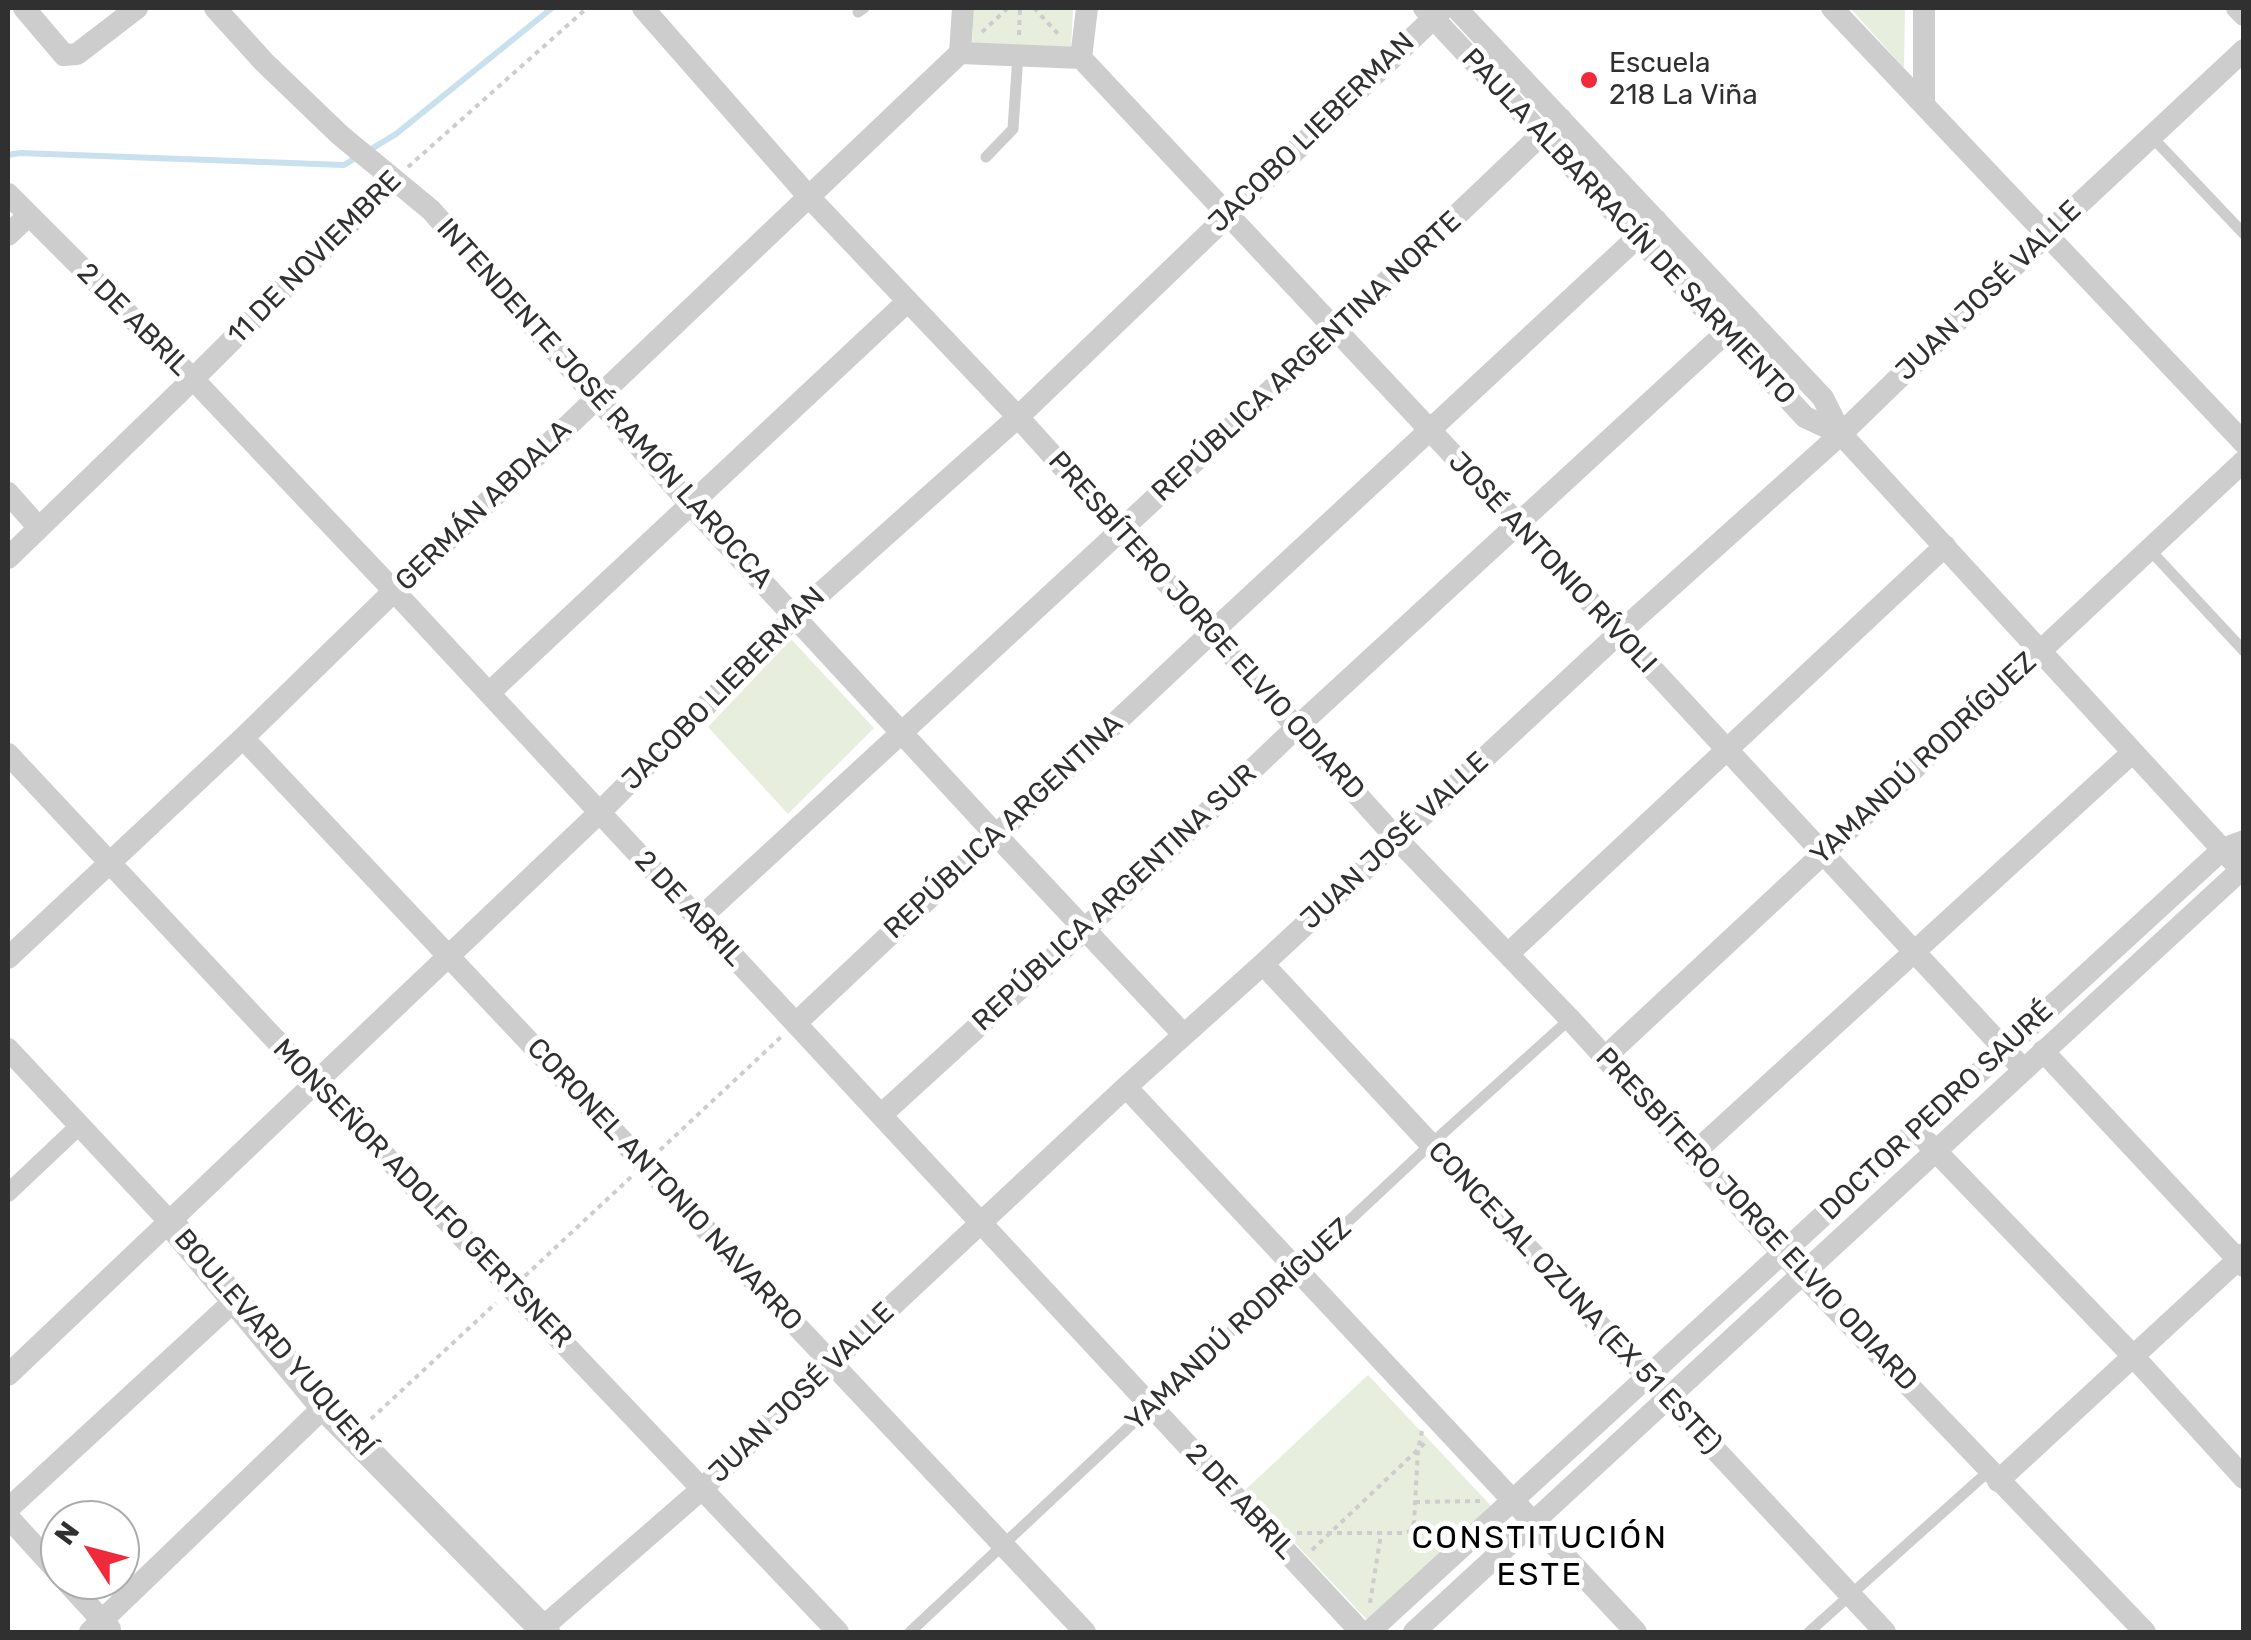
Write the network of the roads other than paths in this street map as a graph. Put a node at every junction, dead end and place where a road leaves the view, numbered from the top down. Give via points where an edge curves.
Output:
1 (24, 8) edge
2 (137, 8) edge
3 (215, 8) edge
4 (643, 8) edge
5 (963, 8) edge
6 (1086, 8) edge
7 (1456, 8) edge
8 (1832, 8) edge
9 (1924, 8) edge
10 (2237, 8) edge
11 (1433, 11) edge
12 (2244, 14) edge
13 (2244, 50) edge
14 (960, 53) junction
15 (1018, 55) junction
16 (1081, 58) junction
17 (1924, 104) junction
18 (1552, 126) junction
19 (2151, 136) junction
20 (986, 157) dead end
21 (393, 180) junction
22 (8, 194) edge
23 (809, 197) junction
24 (1227, 215) junction
25 (28, 216) junction
26 (1656, 220) junction
27 (2048, 234) junction
28 (2244, 234) edge
29 (8, 235) edge
30 (1638, 237) junction
31 (908, 301) junction
32 (1745, 315) junction
33 (1336, 332) junction
34 (1726, 333) junction
35 (193, 379) junction
36 (598, 397) junction
37 (1018, 417) junction
38 (1430, 432) junction
39 (1842, 434) junction
40 (2244, 444) edge
41 (2244, 461) edge
42 (8, 494) edge
43 (691, 505) junction
44 (1518, 524) junction
45 (39, 528) junction
46 (1121, 531) junction
47 (1944, 546) junction
48 (2150, 549) junction
49 (8, 558) edge
50 (394, 591) junction
51 (795, 616) junction
52 (1211, 633) junction
53 (1618, 634) junction
54 (2040, 651) junction
55 (2244, 651) edge
56 (489, 693) junction
57 (1296, 728) junction
58 (902, 732) junction
59 (244, 738) junction
60 (1727, 751) junction
61 (2133, 752) junction
62 (8, 754) edge
63 (599, 813) junction
64 (996, 836) junction
65 (1396, 839) junction
66 (2233, 845) edge
67 (1822, 854) junction
68 (108, 862) junction
69 (2243, 870) edge
70 (699, 919) junction
71 (1085, 929) junction
72 (1914, 952) junction
73 (1508, 954) junction
74 (448, 956) junction
75 (8, 958) edge
76 (1263, 964) junction
77 (1570, 1019) junction
78 (796, 1023) junction
79 (1184, 1034) junction
80 (2004, 1048) junction
81 (8, 1049) edge
82 (2042, 1051) junction
83 (1604, 1058) junction
84 (2022, 1069) junction
85 (314, 1081) junction
86 (1126, 1086) junction
87 (881, 1115) junction
88 (80, 1124) junction
89 (1917, 1130) junction
90 (1431, 1144) junction
91 (1935, 1151) junction
92 (1694, 1153) junction
93 (8, 1193) edge
94 (169, 1222) junction
95 (982, 1223) junction
96 (1784, 1253) junction
97 (2242, 1260) edge
98 (1298, 1270) junction
99 (1801, 1273) junction
100 (234, 1301) junction
101 (2134, 1357) junction
102 (831, 1363) junction
103 (8, 1375) edge
104 (1648, 1377) junction
105 (1667, 1398) junction
106 (324, 1406) junction
107 (1152, 1407) junction
108 (1994, 1475) junction
109 (2244, 1478) edge
110 (703, 1488) junction
111 (1513, 1500) junction
112 (8, 1509) edge
113 (8, 1517) edge
114 (1533, 1522) junction
115 (1003, 1546) junction
116 (40, 1552) edge
117 (1850, 1595) junction
118 (80, 1600) edge
119 (1366, 1627) edge
120 (102, 1629) edge
121 (544, 1630) edge
122 (838, 1632) edge
123 (910, 1632) edge
124 (1085, 1632) edge
125 (1414, 1632) edge
126 (1636, 1632) edge
127 (1809, 1632) edge
128 (1886, 1632) edge
129 (2145, 1632) edge

1 - 2 street via 70,56
3 - 21 street, INTENDENTE JOSÉ RAMÓN LAROCCA
4 - 23 street, PRESBÍTERO JORGE ELVIO ODIARD
5 - 14 street
6 - 16 street
7 - 18 street, PAULA ALBARRACÍN DE SARMIENTO
8 - 17 street
9 - 17 street
10 - 12 street
11 - 18 street, PAULA ALBARRACÍN DE SARMIENTO
11 - 24 street, JACOBO LIEBERMAN
13 - 19 street, JUAN JOSÉ VALLE
14 - 15 street
14 - 23 street, GERMÁN ABDALA
15 - 16 street
15 - 20 lane via 1013,129
16 - 24 street, JOSÉ ANTONIO RÍVOLI
17 - 27 street
18 - 26 street, PAULA ALBARRACÍN DE SARMIENTO
18 - 30 street, PAULA ALBARRACÍN DE SARMIENTO
18 - 33 street, REPÚBLICA ARGENTINA NORTE
19 - 27 street, JUAN JOSÉ VALLE
19 - 28 lane
21 - 35 street, 11 DE NOVIEMBRE
21 - 36 street, INTENDENTE JOSÉ RAMÓN LAROCCA via 431,210
22 - 25 street, 2 DE ABRIL
23 - 31 street, PRESBÍTERO JORGE ELVIO ODIARD
23 - 36 street, GERMÁN ABDALA
24 - 33 street, JOSÉ ANTONIO RÍVOLI
24 - 37 street, JACOBO LIEBERMAN
25 - 29 street
25 - 35 street, 2 DE ABRIL
26 - 30 street, REPÚBLICA ARGENTINA
26 - 32 street, PAULA ALBARRACÍN DE SARMIENTO
27 - 39 street, JUAN JOSÉ VALLE
27 - 40 street
30 - 34 street, PAULA ALBARRACÍN DE SARMIENTO
30 - 38 street, REPÚBLICA ARGENTINA
31 - 37 street, PRESBÍTERO JORGE ELVIO ODIARD
31 - 43 street
32 - 34 street, REPÚBLICA ARGENTINA SUR
32 - 39 street, PAULA ALBARRACÍN DE SARMIENTO via 1823,398
33 - 38 street, JOSÉ ANTONIO RÍVOLI
33 - 46 street, REPÚBLICA ARGENTINA NORTE
34 - 39 street, PAULA ALBARRACÍN DE SARMIENTO via 1805,417
34 - 44 street, REPÚBLICA ARGENTINA SUR
35 - 45 street, 11 DE NOVIEMBRE
35 - 50 street, 2 DE ABRIL
36 - 43 street, INTENDENTE JOSÉ RAMÓN LAROCCA
36 - 50 street, GERMÁN ABDALA
37 - 46 street, PRESBÍTERO JORGE ELVIO ODIARD
37 - 51 street, JACOBO LIEBERMAN
38 - 44 street, JOSÉ ANTONIO RÍVOLI
38 - 52 street, REPÚBLICA ARGENTINA
39 - 47 street, PAULA ALBARRACÍN DE SARMIENTO
39 - 53 street, JUAN JOSÉ VALLE
41 - 48 street, YAMANDÚ RODRÍGUEZ
42 - 45 street
43 - 51 street, INTENDENTE JOSÉ RAMÓN LAROCCA
43 - 56 street
44 - 53 street, JOSÉ ANTONIO RÍVOLI
44 - 57 street, REPÚBLICA ARGENTINA SUR
45 - 49 street, 11 DE NOVIEMBRE
46 - 52 street, PRESBÍTERO JORGE ELVIO ODIARD
46 - 58 street, REPÚBLICA ARGENTINA NORTE
47 - 54 street, PAULA ALBARRACÍN DE SARMIENTO
47 - 60 street
48 - 54 street, YAMANDÚ RODRÍGUEZ
48 - 55 lane
50 - 56 street, 2 DE ABRIL
50 - 59 street, GERMÁN ABDALA
51 - 58 street, INTENDENTE JOSÉ RAMÓN LAROCCA
51 - 63 street, JACOBO LIEBERMAN
52 - 57 street, PRESBÍTERO JORGE ELVIO ODIARD
52 - 64 street, REPÚBLICA ARGENTINA
53 - 60 street, JOSÉ ANTONIO RÍVOLI
53 - 65 street, JUAN JOSÉ VALLE
54 - 61 street, PAULA ALBARRACÍN DE SARMIENTO
54 - 67 street, YAMANDÚ RODRÍGUEZ
56 - 63 street, 2 DE ABRIL
57 - 65 street, PRESBÍTERO JORGE ELVIO ODIARD
57 - 71 street, REPÚBLICA ARGENTINA SUR
58 - 64 street, INTENDENTE JOSÉ RAMÓN LAROCCA
58 - 70 street, REPÚBLICA ARGENTINA NORTE
59 - 68 street, GERMÁN ABDALA
59 - 74 street, CORONEL ANTONIO NAVARRO
60 - 67 street, JOSÉ ANTONIO RÍVOLI
60 - 73 street
61 - 66 street, PAULA ALBARRACÍN DE SARMIENTO
61 - 72 street
62 - 68 street, MONSEÑOR ADOLFO GERTSNER
63 - 70 street, 2 DE ABRIL
63 - 74 street, JACOBO LIEBERMAN
64 - 71 street, INTENDENTE JOSÉ RAMÓN LAROCCA
64 - 78 street, REPÚBLICA ARGENTINA
65 - 73 street, PRESBÍTERO JORGE ELVIO ODIARD
65 - 76 street, JUAN JOSÉ VALLE
66 - 69 street, PAULA ALBARRACÍN DE SARMIENTO
66 - 80 street, DOCTOR PEDRO SAURÉ
67 - 72 street, JOSÉ ANTONIO RÍVOLI
67 - 83 street, YAMANDÚ RODRÍGUEZ
68 - 75 street, GERMÁN ABDALA
68 - 85 street, MONSEÑOR ADOLFO GERTSNER
69 - 82 street, DOCTOR PEDRO SAURÉ
70 - 78 street, 2 DE ABRIL
71 - 79 street, INTENDENTE JOSÉ RAMÓN LAROCCA
71 - 87 street, REPÚBLICA ARGENTINA SUR
72 - 80 street, JOSÉ ANTONIO RÍVOLI
72 - 92 street
73 - 77 street, PRESBÍTERO JORGE ELVIO ODIARD
74 - 85 street, JACOBO LIEBERMAN
74 - 102 street, CORONEL ANTONIO NAVARRO
76 - 79 street, JUAN JOSÉ VALLE
76 - 90 street, CONCEJAL OZUNA (EX 51 ESTE)
77 - 83 street, PRESBÍTERO JORGE ELVIO ODIARD
77 - 90 lane, YAMANDÚ RODRÍGUEZ
78 - 87 street, 2 DE ABRIL
79 - 86 street, JUAN JOSÉ VALLE
80 - 84 street, JOSÉ ANTONIO RÍVOLI
80 - 89 street, DOCTOR PEDRO SAURÉ
81 - 88 street, BOULEVARD YUQUERÍ
82 - 84 street, DOCTOR PEDRO SAURÉ
82 - 97 street
83 - 92 street, PRESBÍTERO JORGE ELVIO ODIARD
84 - 91 street, DOCTOR PEDRO SAURÉ
85 - 94 street, JACOBO LIEBERMAN
85 - 110 street, MONSEÑOR ADOLFO GERTSNER
86 - 95 street, JUAN JOSÉ VALLE
86 - 98 street
87 - 95 street, 2 DE ABRIL
88 - 93 street
88 - 94 street, BOULEVARD YUQUERÍ
89 - 91 street
89 - 96 street, DOCTOR PEDRO SAURÉ
90 - 98 lane, YAMANDÚ RODRÍGUEZ
90 - 104 street, CONCEJAL OZUNA (EX 51 ESTE)
91 - 99 street, DOCTOR PEDRO SAURÉ
91 - 101 street
92 - 96 street, PRESBÍTERO JORGE ELVIO ODIARD
94 - 100 street, BOULEVARD YUQUERÍ
94 - 103 street, JACOBO LIEBERMAN
95 - 102 street, JUAN JOSÉ VALLE
95 - 107 street, 2 DE ABRIL
96 - 99 street, PRESBÍTERO JORGE ELVIO ODIARD
96 - 104 street, DOCTOR PEDRO SAURÉ
97 - 101 street
98 - 107 lane, YAMANDÚ RODRÍGUEZ
98 - 111 street
99 - 105 street, DOCTOR PEDRO SAURÉ
99 - 108 street, PRESBÍTERO JORGE ELVIO ODIARD
100 - 106 street, BOULEVARD YUQUERÍ
100 - 112 street
101 - 108 street
101 - 109 street
102 - 110 street, JUAN JOSÉ VALLE
102 - 115 street, CORONEL ANTONIO NAVARRO
104 - 105 street, CONCEJAL OZUNA (EX 51 ESTE)
104 - 111 street, DOCTOR PEDRO SAURÉ
105 - 114 street, DOCTOR PEDRO SAURÉ
105 - 117 street, CONCEJAL OZUNA (EX 51 ESTE)
106 - 120 street
106 - 121 street, BOULEVARD YUQUERÍ
107 - 115 lane, YAMANDÚ RODRÍGUEZ
107 - 119 street, 2 DE ABRIL via 1297,1564
108 - 117 lane
108 - 129 street, PRESBÍTERO JORGE ELVIO ODIARD
110 - 121 street, JUAN JOSÉ VALLE
110 - 122 street, MONSEÑOR ADOLFO GERTSNER
111 - 114 street
111 - 119 street, DOCTOR PEDRO SAURÉ
113 - 116 street
114 - 125 street, DOCTOR PEDRO SAURÉ
114 - 126 street
115 - 123 lane, YAMANDÚ RODRÍGUEZ
115 - 124 street, CORONEL ANTONIO NAVARRO
117 - 127 lane
117 - 128 street, CONCEJAL OZUNA (EX 51 ESTE)
118 - 120 street

